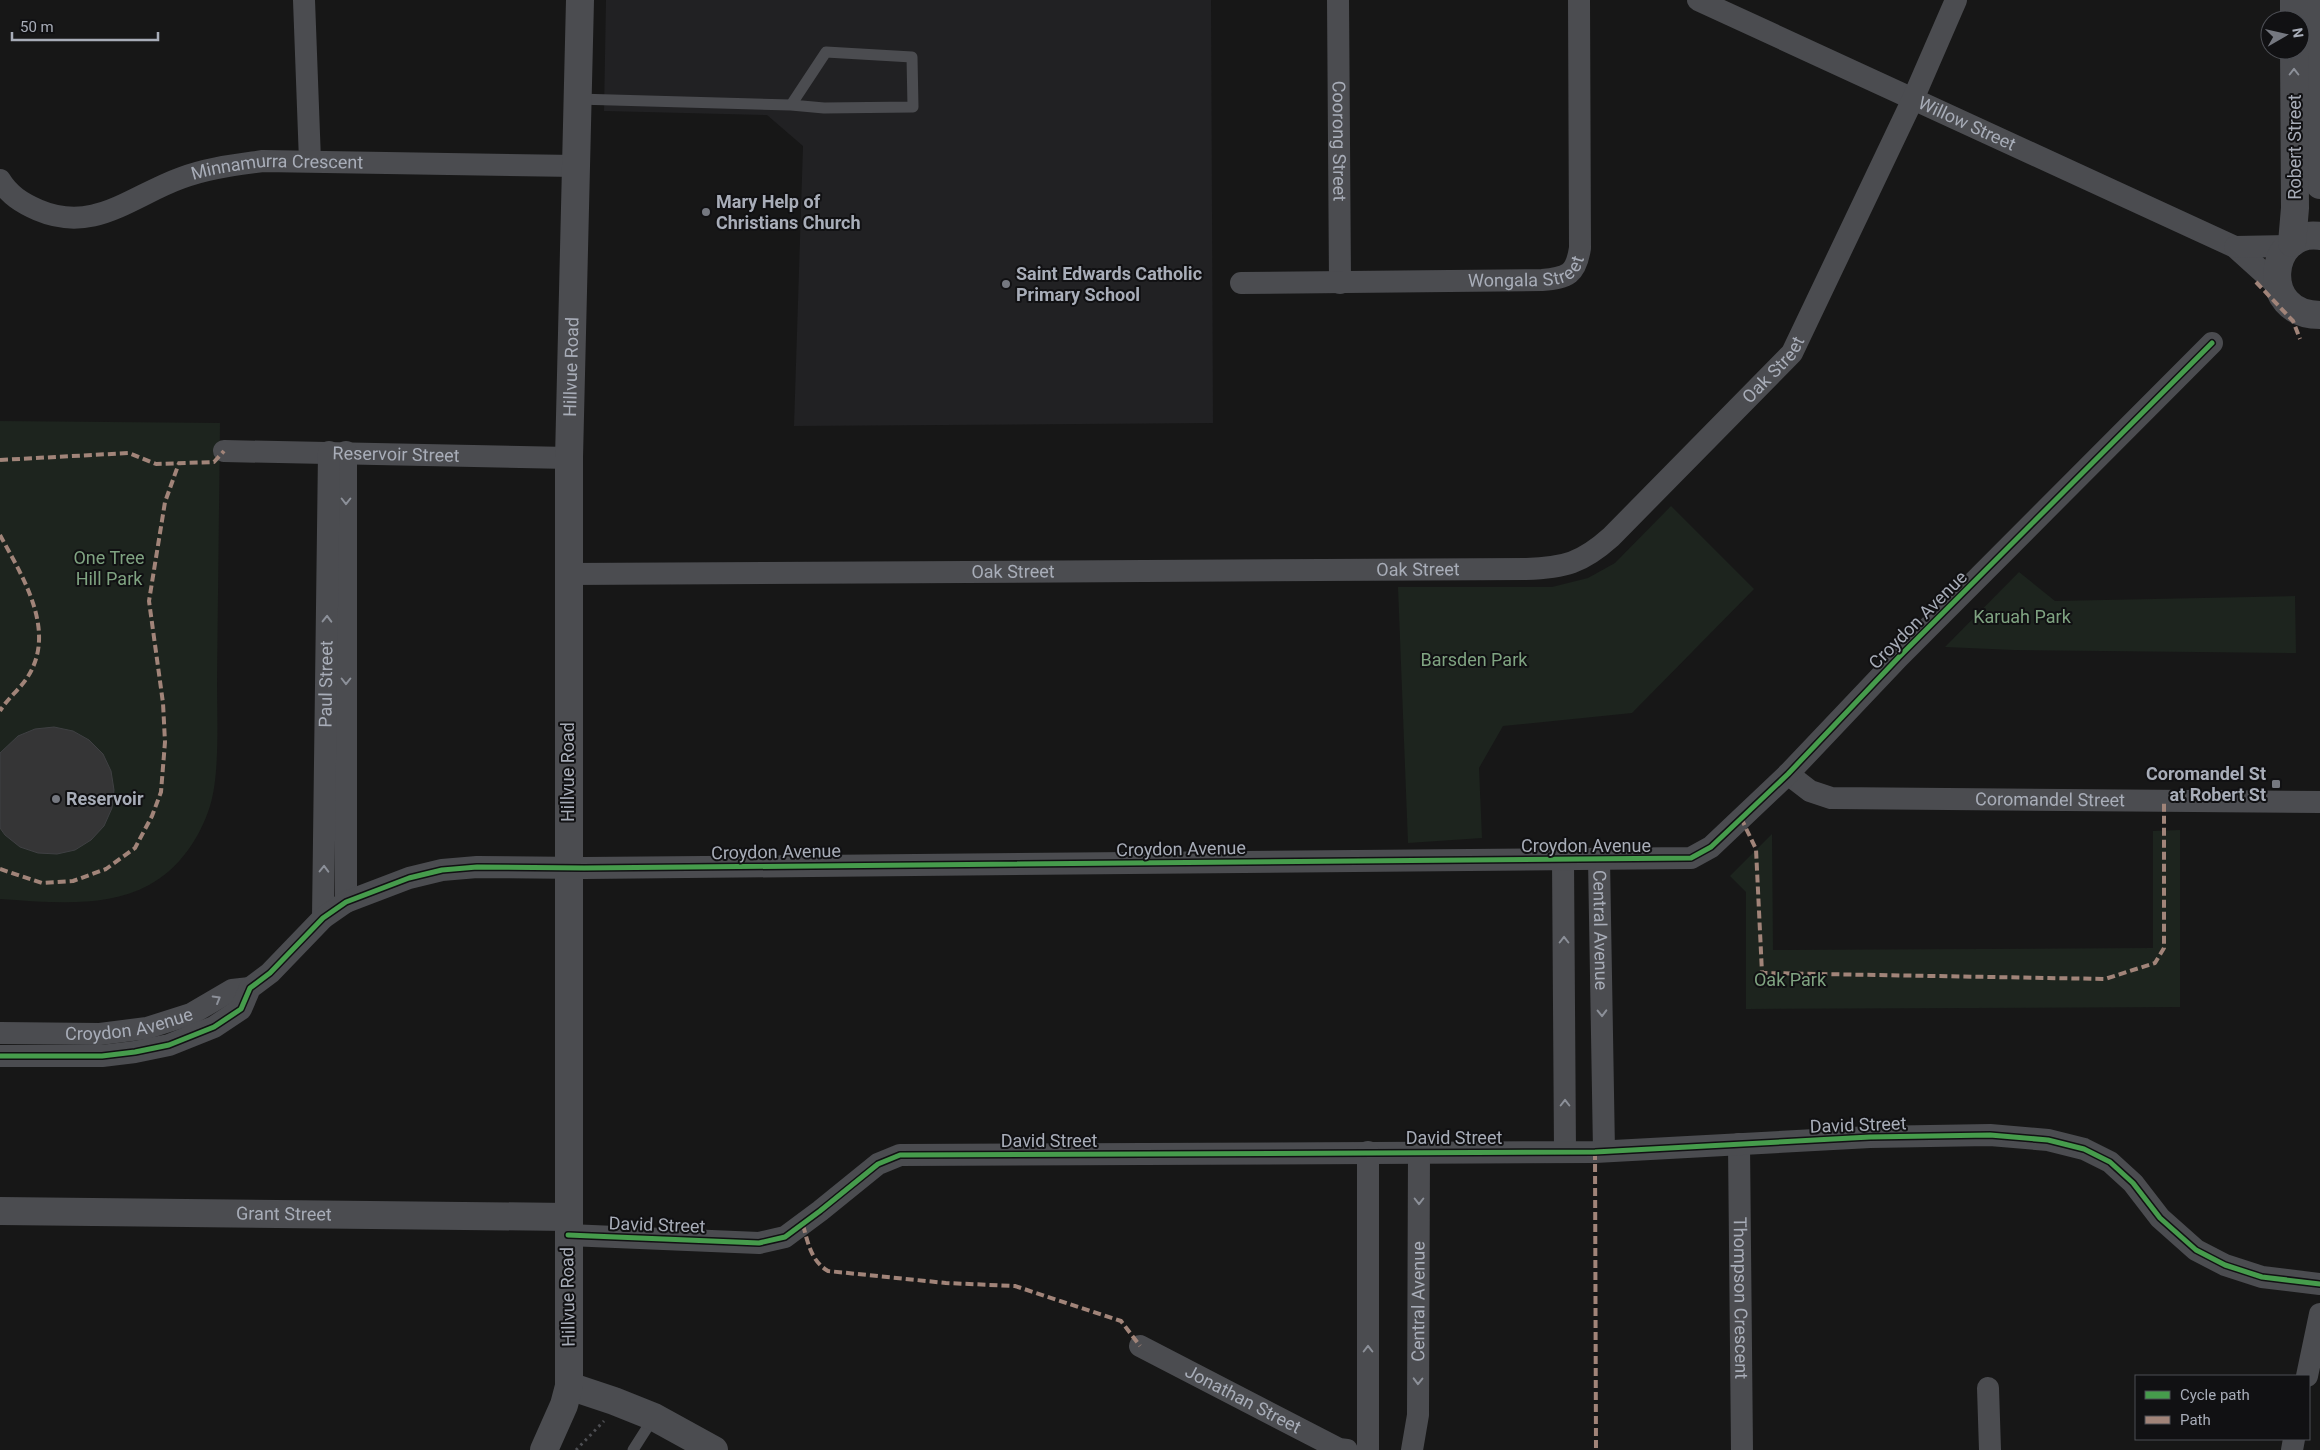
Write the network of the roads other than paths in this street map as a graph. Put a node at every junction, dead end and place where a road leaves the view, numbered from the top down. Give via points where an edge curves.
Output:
1 (304, 0) edge
2 (580, 0) edge
3 (1338, 0) edge
4 (1579, 0) edge
5 (1698, 0) edge
6 (1956, 0) edge
7 (2320, 0) edge
8 (2294, 60) edge
9 (1913, 98) junction
10 (577, 99) junction
11 (791, 105) junction
12 (310, 161) junction
13 (576, 166) junction
14 (0, 180) edge
15 (2320, 185) edge
16 (2320, 236) edge
17 (2291, 244) junction
18 (2235, 247) junction
19 (1340, 282) junction
20 (1241, 283) dead end
21 (2277, 284) junction
22 (2320, 315) edge
23 (2320, 319) edge
24 (2212, 343) dead end
25 (224, 451) dead end
26 (337, 452) junction
27 (569, 458) junction
28 (569, 574) junction
29 (1788, 774) junction
30 (2320, 802) edge
31 (1563, 859) junction
32 (1599, 859) junction
33 (568, 868) junction
34 (346, 902) junction
35 (323, 918) junction
36 (250, 988) junction
37 (0, 1033) edge
38 (0, 1056) edge
39 (1739, 1144) junction
40 (1368, 1152) junction
41 (1419, 1152) junction
42 (1565, 1152) junction
43 (1604, 1152) junction
44 (0, 1211) edge
45 (568, 1226) junction
46 (2320, 1284) edge
47 (2320, 1314) edge
48 (1140, 1346) dead end
49 (2307, 1375) edge
50 (569, 1386) junction
51 (1988, 1388) dead end
52 (654, 1417) junction
53 (544, 1450) edge
54 (633, 1450) edge
55 (714, 1450) edge
56 (1347, 1450) edge
57 (1368, 1450) edge
58 (1412, 1450) edge
59 (1742, 1450) edge
60 (1990, 1450) edge

1 - 12 street
2 - 10 street, Hillvue Road
3 - 19 street, Coorong Street
4 - 19 street, Wongala Street via 1580,248 1578,262 1571,273 1559,279 1542,280
5 - 9 street, Willow Street
6 - 9 street, Oak Street
7 - 15 street, Robert Street
17 -> 8 street, Robert Street via 2295,199
9 - 18 street, Willow Street
9 - 28 street, Oak Street via 1792,354 1611,537 1594,552 1573,563 1551,568 1516,569
10 - 11 lane
10 - 13 street, Hillvue Road
11 - 11 lane via 826,52 912,57 913,107
12 - 13 street, Minnamurra Crescent
12 - 14 street, Minnamurra Crescent via 263,161 225,166 182,177 129,203 90,217 70,218 22,204
13 - 27 street, Hillvue Road
16 - 17 street via 2303,237
17 - 18 street, Willow Street
17 - 21 street via 2278,264
18 - 21 street, Willow Street
19 - 20 street, Wongala Street
21 - 22 street via 2281,295 2297,311
22 - 23 street
24 - 29 street, Croydon Avenue
25 - 26 street, Reservoir Street
26 - 27 street, Reservoir Street
26 -> 34 street, Paul Street
35 -> 26 street, Paul Street
27 - 28 street, Hillvue Road
28 - 33 street, Hillvue Road
29 - 30 street, Coromandel Street via 1810,791 1831,798
29 - 32 street, Croydon Avenue via 1711,847 1691,858
31 - 32 street, Croydon Avenue
31 - 33 street, Croydon Avenue
42 -> 31 street, Central Avenue
32 -> 43 street, Central Avenue
33 - 34 street, Croydon Avenue via 442,870 409,878
33 - 45 street, Hillvue Road
34 - 35 street, Croydon Avenue
35 - 36 street, Croydon Avenue
37 -> 36 street, Croydon Avenue via 100,1034 147,1028 191,1014 232,990
36 - 38 street, Croydon Avenue via 241,1009 214,1027 169,1045 102,1056
39 - 43 street, David Street
39 - 46 street, David Street via 1990,1135 2048,1140 2084,1149 2110,1162 2133,1183 2160,1218 2196,1250 2225,1265 2262,1277
39 - 59 street, Thompson Crescent
40 - 41 street, David Street
40 - 45 street, David Street via 900,1155 878,1164 785,1237 759,1243
57 -> 40 street
41 - 42 street, David Street
41 -> 58 street, Central Avenue via 1418,1415
42 - 43 street, David Street
44 - 45 street, Grant Street
45 - 50 street, Hillvue Road
47 - 49 street
48 - 56 street, Jonathan Street via 1339,1449
50 - 52 street
50 - 53 street, Hillvue Road
51 - 60 street
52 - 54 lane
52 - 55 street

